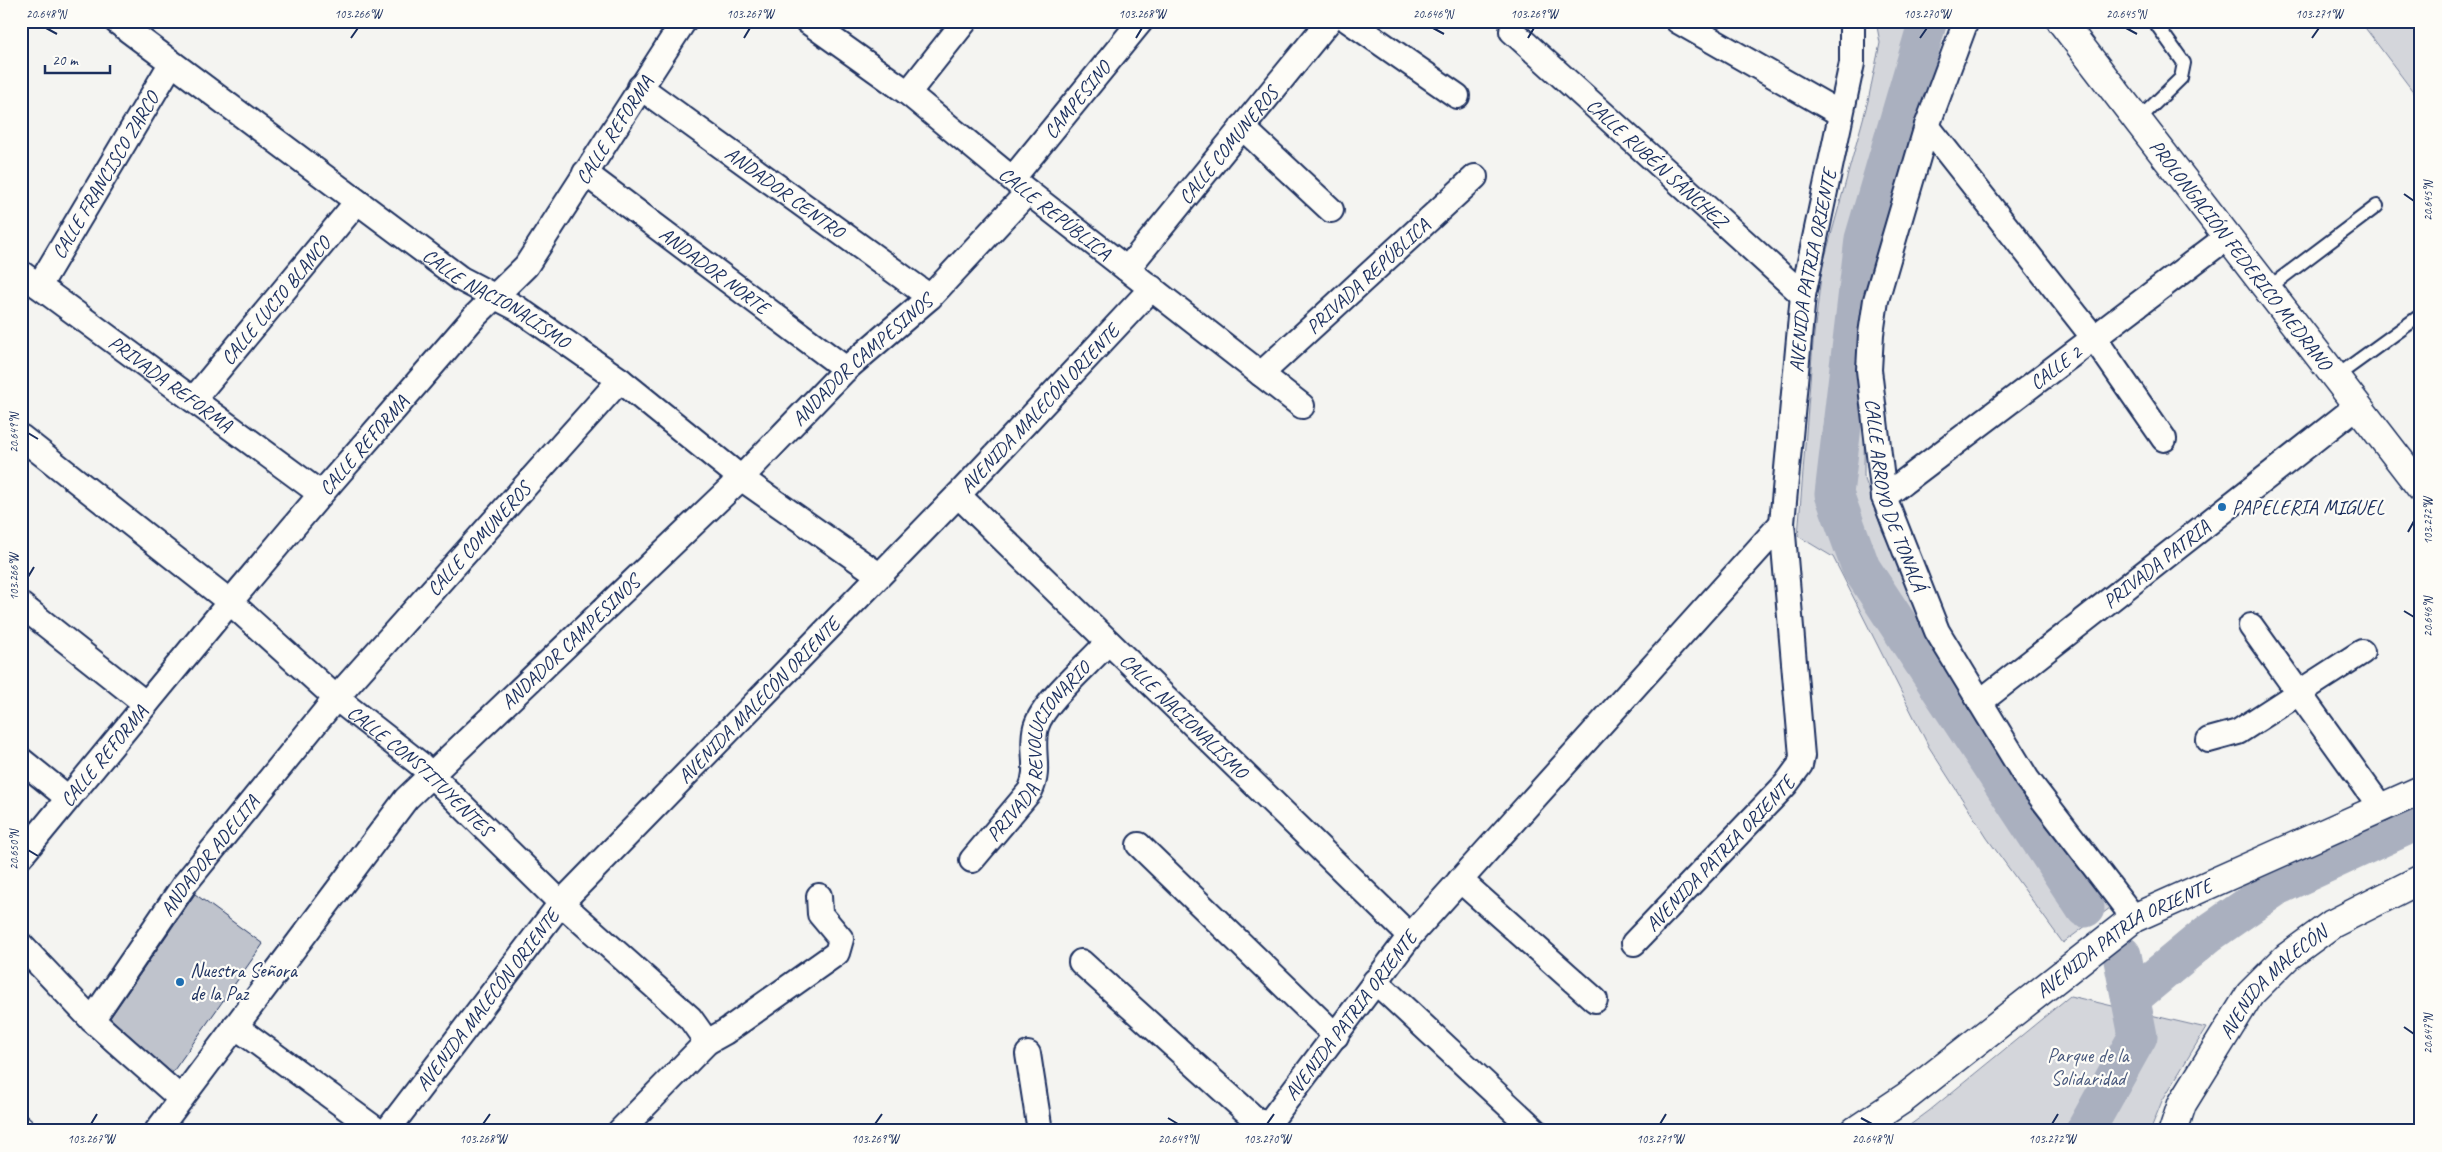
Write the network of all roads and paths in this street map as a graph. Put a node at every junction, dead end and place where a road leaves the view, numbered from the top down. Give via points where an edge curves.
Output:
1 (116, 21) edge
2 (684, 21) edge
3 (807, 21) edge
4 (965, 21) edge
5 (1141, 21) edge
6 (1329, 21) edge
7 (1349, 21) edge
8 (1678, 21) edge
9 (1852, 21) edge
10 (1966, 21) edge
11 (2061, 21) edge
12 (2154, 21) edge
13 (1512, 31) dead end
14 (172, 64) junction
15 (640, 87) junction
16 (908, 93) junction
17 (1457, 96) dead end
18 (1841, 114) junction
19 (2138, 120) junction
20 (1927, 126) junction
21 (1242, 127) junction
22 (585, 173) junction
23 (1475, 177) dead end
24 (1020, 185) junction
25 (357, 202) junction
26 (2377, 206) dead end
27 (1331, 210) dead end
28 (2228, 237) junction
29 (1127, 269) junction
30 (30, 279) edge
31 (1152, 288) junction
32 (2267, 289) junction
33 (1804, 295) junction
34 (495, 296) junction
35 (930, 297) junction
36 (2421, 315) edge
37 (2094, 338) junction
38 (846, 369) junction
39 (1261, 374) junction
40 (2334, 378) junction
41 (620, 380) junction
42 (193, 400) junction
43 (1302, 406) dead end
44 (2356, 407) junction
45 (21, 438) edge
46 (2164, 439) dead end
47 (741, 478) junction
48 (2421, 488) edge
49 (321, 494) junction
50 (958, 495) junction
51 (1884, 497) junction
52 (1782, 523) junction
53 (879, 575) junction
54 (230, 602) junction
55 (21, 605) edge
56 (2251, 626) dead end
57 (1108, 642) junction
58 (2362, 652) dead end
59 (2299, 691) junction
60 (336, 698) junction
61 (1980, 702) junction
62 (146, 704) junction
63 (2209, 740) dead end
64 (21, 760) edge
65 (432, 775) junction
66 (2421, 790) edge
67 (68, 798) junction
68 (2382, 809) junction
69 (1139, 845) dead end
70 (21, 856) edge
71 (972, 860) dead end
72 (2421, 879) edge
73 (1460, 880) junction
74 (819, 896) dead end
75 (561, 902) junction
76 (2134, 918) junction
77 (1410, 936) junction
78 (1634, 943) dead end
79 (21, 945) edge
80 (1081, 962) dead end
81 (1375, 981) junction
82 (1595, 1000) dead end
83 (92, 1020) junction
84 (235, 1026) junction
85 (1336, 1036) junction
86 (708, 1042) junction
87 (1028, 1054) dead end
88 (180, 1098) junction
89 (21, 1128) edge
90 (2179, 1128) edge
91 (1264, 1130) edge
92 (24, 1131) edge
93 (157, 1131) edge
94 (378, 1131) edge
95 (387, 1131) edge
96 (620, 1131) edge
97 (1040, 1131) edge
98 (1536, 1131) edge
99 (1855, 1131) edge

1 - 14 street, CALLE NACIONALISMO
2 - 15 street, CALLE REFORMA
3 - 16 street, CALLE REPÚBLICA
4 - 16 street
5 - 24 street, CAMPESINO
6 - 21 street, CALLE COMUNEROS
7 - 17 street
8 - 18 street
9 - 18 street, AVENIDA PATRIA ORIENTE via 1852,63
10 - 20 street, CALLE ARROYO DE TONALÁ
11 - 19 street, PROLONGACIÓN FEDERICO MEDRANO
12 - 19 lane via 2184,63 2182,78
13 - 33 street, CALLE RUBÉN SÁNCHEZ
14 - 25 street, CALLE NACIONALISMO
14 - 30 street, CALLE FRANCISCO ZARCO
15 - 22 street, CALLE REFORMA
15 - 35 street, ANDADOR CENTRO
16 - 24 street, CALLE REPÚBLICA
18 - 33 street, AVENIDA PATRIA ORIENTE
19 - 28 street, PROLONGACIÓN FEDERICO MEDRANO
20 - 37 street
20 - 51 street, CALLE ARROYO DE TONALÁ via 1886,264 1871,334 1869,370
21 - 27 street
21 - 29 street, CALLE COMUNEROS
22 - 34 street, CALLE REFORMA via 526,266
22 - 38 street, ANDADOR NORTE
23 - 39 street, PRIVADA REPÚBLICA
24 - 29 street, CALLE REPÚBLICA
24 - 35 street, ANDADOR CAMPESINOS
25 - 34 street, CALLE NACIONALISMO via 461,279
25 - 42 street, CALLE LUCIO BLANCO
26 - 32 lane
28 - 32 street, PROLONGACIÓN FEDERICO MEDRANO
28 - 37 street, CALLE 2
29 - 31 street, CALLE REPÚBLICA
30 - 42 street, PRIVADA REFORMA
31 - 39 street, CALLE REPÚBLICA
31 - 50 street, AVENIDA MALECÓN ORIENTE
32 - 40 street, PROLONGACIÓN FEDERICO MEDRANO
33 - 52 street, AVENIDA PATRIA ORIENTE
34 - 41 street, CALLE NACIONALISMO
34 - 49 street, CALLE REFORMA
35 - 38 street, ANDADOR CAMPESINOS
36 - 40 lane
37 - 46 street
37 - 51 street, CALLE 2
38 - 47 street, ANDADOR CAMPESINOS
39 - 43 street, CALLE REPÚBLICA
40 - 44 street, PROLONGACIÓN FEDERICO MEDRANO
41 - 47 street, CALLE NACIONALISMO
41 - 60 street, CALLE COMUNEROS
42 - 49 street, PRIVADA REFORMA
44 - 48 street, PROLONGACIÓN FEDERICO MEDRANO
44 - 61 street, PRIVADA PATRIA
45 - 54 street, CALLE CONSTITUYENTES
47 - 53 street, CALLE NACIONALISMO
47 - 65 street, ANDADOR CAMPESINOS
49 - 54 street, CALLE REFORMA
50 - 53 street, AVENIDA MALECÓN ORIENTE
50 - 57 street, CALLE NACIONALISMO
51 - 61 street, CALLE ARROYO DE TONALÁ via 1937,631
52 - 73 street, AVENIDA PATRIA ORIENTE
52 - 78 street, AVENIDA PATRIA ORIENTE via 1802,747 1800,765 1786,784
53 - 75 street, AVENIDA MALECÓN ORIENTE
54 - 60 street, CALLE CONSTITUYENTES
54 - 62 street, CALLE REFORMA
55 - 62 street
56 - 59 street
57 - 71 street, PRIVADA REVOLUCIONARIO via 1040,719 1036,727 1035,780 1030,791
57 - 77 street, CALLE NACIONALISMO
58 - 59 street
59 - 63 street via 2238,732
59 - 68 street
60 - 65 street, CALLE CONSTITUYENTES
60 - 83 street, ANDADOR ADELITA via 184,886
61 - 76 street, CALLE ARROYO DE TONALÁ via 2027,779
62 - 67 street, CALLE REFORMA
64 - 67 street
65 - 75 street, CALLE CONSTITUYENTES
65 - 84 street, ANDADOR CAMPESINOS via 406,799
66 - 68 street, AVENIDA PATRIA ORIENTE
67 - 70 street, CALLE REFORMA
68 - 76 street, AVENIDA PATRIA ORIENTE
69 - 85 street
72 - 90 street, AVENIDA MALECÓN via 2332,924 2287,957 2250,994 2182,1104
73 - 77 street, AVENIDA PATRIA ORIENTE
73 - 82 street
74 - 86 street via 820,914 841,940 836,953
75 - 86 street, CALLE CONSTITUYENTES via 690,1018
75 - 95 street, AVENIDA MALECÓN ORIENTE
76 - 99 street, AVENIDA PATRIA ORIENTE via 1906,1097
77 - 81 street, AVENIDA PATRIA ORIENTE
79 - 83 street
80 - 91 street
81 - 85 street, AVENIDA PATRIA ORIENTE
81 - 98 street
83 - 88 street
84 - 88 street, ANDADOR CAMPESINOS
84 - 94 street
85 - 91 street, AVENIDA PATRIA ORIENTE
86 - 96 street
87 - 97 street
88 - 93 street, ANDADOR CAMPESINOS
89 - 92 street

